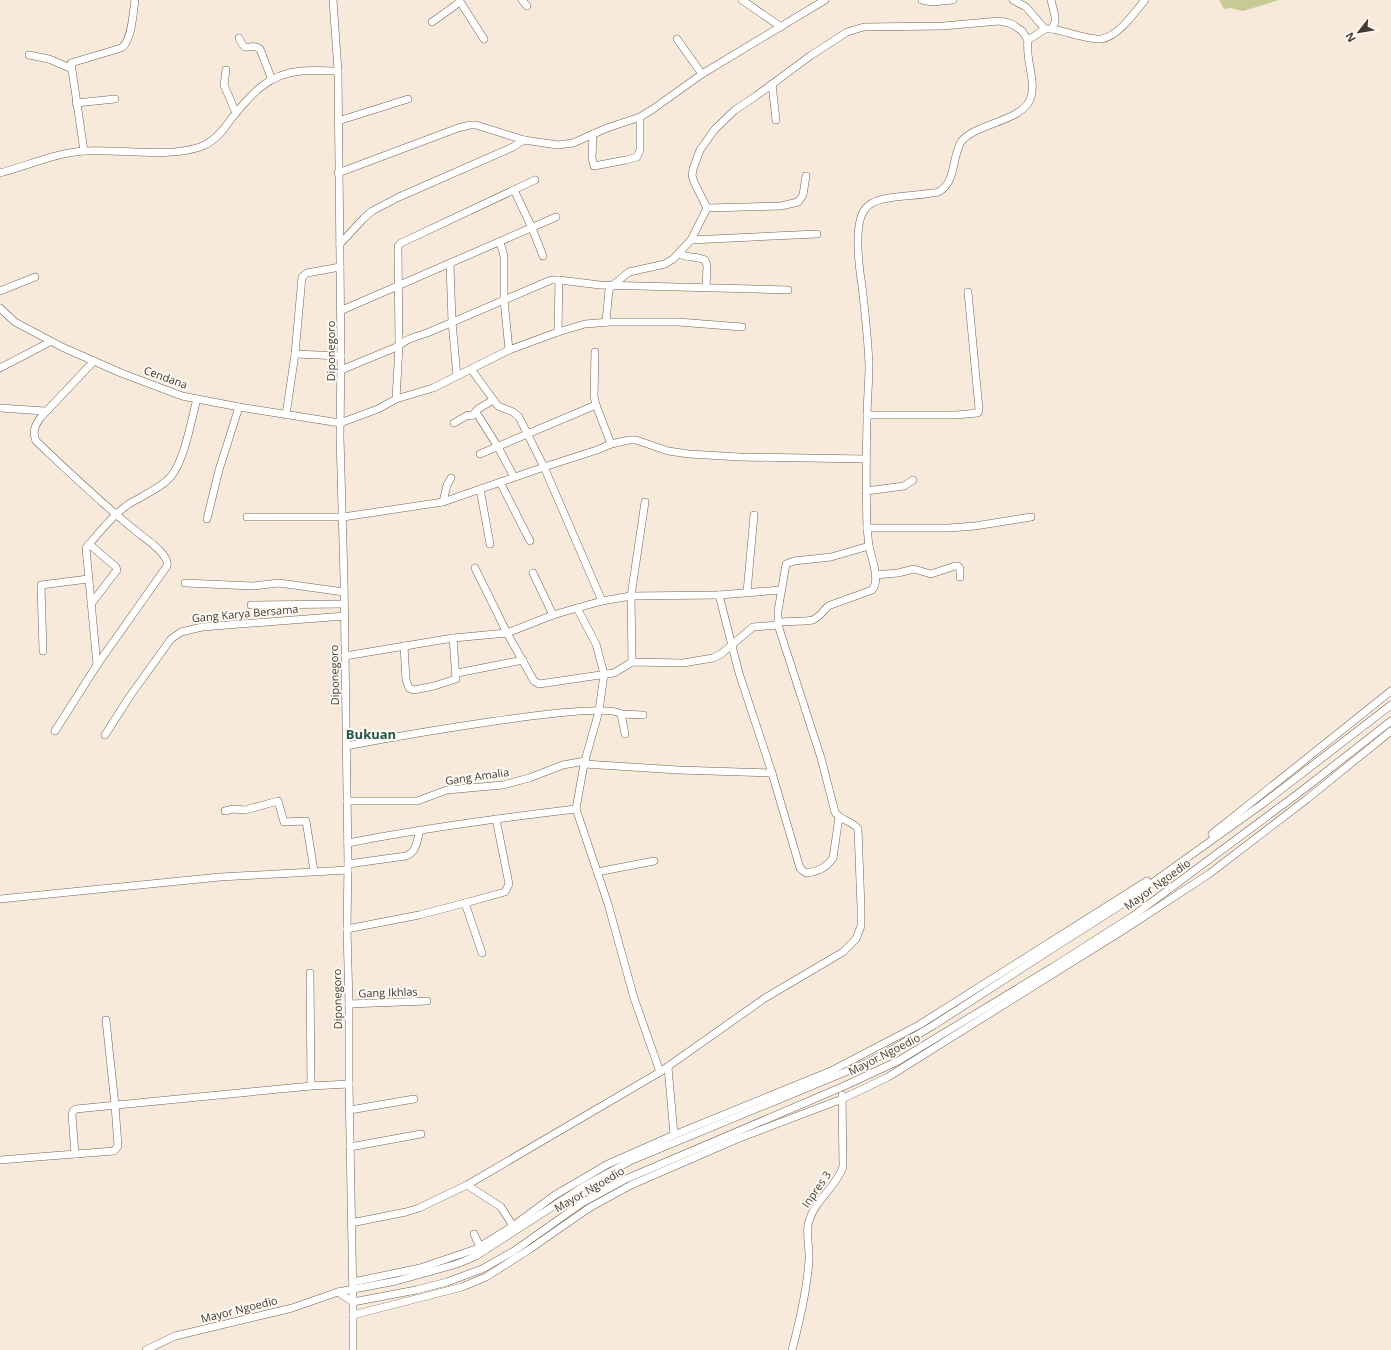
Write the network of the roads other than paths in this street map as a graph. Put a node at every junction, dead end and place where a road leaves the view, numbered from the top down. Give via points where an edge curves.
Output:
1 (135, 0) edge
2 (333, 0) edge
3 (742, 0) edge
4 (825, 0) edge
5 (922, 0) edge
6 (953, 0) edge
7 (1013, 0) edge
8 (1051, 0) edge
9 (1145, 0) edge
10 (460, 1) edge
11 (432, 22) dead end
12 (781, 27) junction
13 (1048, 29) junction
14 (239, 38) dead end
15 (484, 39) dead end
16 (677, 39) dead end
17 (1028, 40) junction
18 (29, 55) dead end
19 (70, 68) junction
20 (226, 70) dead end
21 (338, 71) junction
22 (702, 74) junction
23 (272, 80) junction
24 (772, 84) junction
25 (115, 99) dead end
26 (408, 99) dead end
27 (76, 103) junction
28 (236, 113) junction
29 (640, 117) junction
30 (776, 120) dead end
31 (338, 121) junction
32 (593, 134) junction
33 (524, 140) junction
34 (84, 151) junction
35 (0, 173) edge
36 (338, 173) junction
37 (806, 176) dead end
38 (535, 180) dead end
39 (514, 190) junction
40 (707, 208) junction
41 (556, 217) dead end
42 (532, 228) junction
43 (817, 234) dead end
44 (692, 240) junction
45 (500, 242) junction
46 (340, 244) junction
47 (679, 254) junction
48 (543, 256) dead end
49 (450, 264) junction
50 (340, 267) junction
51 (35, 277) dead end
52 (559, 280) junction
53 (613, 285) junction
54 (398, 286) junction
55 (706, 287) junction
56 (788, 290) dead end
57 (0, 291) edge
58 (968, 292) dead end
59 (504, 300) junction
60 (0, 308) edge
61 (340, 311) junction
62 (452, 322) junction
63 (606, 322) junction
64 (742, 327) dead end
65 (558, 332) junction
66 (50, 342) junction
67 (399, 346) junction
68 (509, 350) junction
69 (595, 352) dead end
70 (295, 354) junction
71 (341, 356) junction
72 (94, 361) junction
73 (0, 368) edge
74 (471, 369) junction
75 (341, 370) junction
76 (457, 376) junction
77 (197, 399) junction
78 (396, 399) junction
79 (493, 400) junction
80 (596, 405) junction
81 (239, 407) junction
82 (0, 408) edge
83 (45, 411) junction
84 (476, 412) junction
85 (286, 415) junction
86 (867, 415) junction
87 (340, 423) junction
88 (454, 423) dead end
89 (527, 434) junction
90 (610, 444) junction
91 (498, 447) junction
92 (480, 454) dead end
93 (866, 459) junction
94 (544, 467) junction
95 (514, 477) junction
96 (451, 478) dead end
97 (913, 480) dead end
98 (500, 482) junction
99 (480, 489) junction
100 (866, 491) junction
101 (443, 502) junction
102 (644, 502) dead end
103 (115, 515) junction
104 (754, 515) dead end
105 (246, 517) dead end
106 (343, 517) junction
107 (1030, 517) dead end
108 (207, 519) dead end
109 (867, 528) junction
110 (530, 541) dead end
111 (89, 544) junction
112 (490, 544) dead end
113 (869, 546) junction
114 (475, 568) dead end
115 (533, 573) dead end
116 (875, 574) junction
117 (960, 577) dead end
118 (88, 579) junction
119 (185, 583) dead end
120 (781, 590) junction
121 (344, 592) junction
122 (747, 592) junction
123 (719, 595) junction
124 (631, 596) junction
125 (602, 601) junction
126 (91, 604) junction
127 (344, 604) junction
128 (251, 605) dead end
129 (577, 608) junction
130 (553, 615) junction
131 (345, 616) junction
132 (778, 624) junction
133 (507, 633) junction
134 (453, 638) junction
135 (404, 646) junction
136 (732, 646) junction
137 (43, 651) dead end
138 (345, 656) junction
139 (523, 660) junction
140 (632, 662) junction
141 (97, 664) junction
142 (457, 673) junction
143 (604, 674) junction
144 (1391, 691) edge
145 (1391, 704) edge
146 (599, 711) junction
147 (621, 714) junction
148 (643, 715) dead end
149 (1391, 721) edge
150 (55, 731) dead end
151 (1391, 731) edge
152 (625, 734) dead end
153 (105, 735) dead end
154 (346, 746) junction
155 (585, 762) junction
156 (772, 773) junction
157 (347, 801) junction
158 (576, 810) junction
159 (225, 811) dead end
160 (839, 817) junction
161 (496, 819) junction
162 (420, 830) junction
163 (348, 842) junction
164 (654, 861) dead end
165 (348, 867) junction
166 (314, 870) junction
167 (597, 872) junction
168 (0, 899) edge
169 (465, 903) junction
170 (347, 929) junction
171 (482, 953) dead end
172 (310, 973) dead end
173 (427, 1001) dead end
174 (349, 1004) junction
175 (106, 1020) dead end
176 (668, 1067) junction
177 (660, 1072) junction
178 (348, 1084) junction
179 (311, 1086) junction
180 (842, 1087) junction
181 (414, 1099) dead end
182 (842, 1099) junction
183 (115, 1105) junction
184 (350, 1110) junction
185 (421, 1134) dead end
186 (674, 1135) junction
187 (350, 1146) junction
188 (75, 1154) junction
189 (0, 1160) edge
190 (467, 1185) junction
191 (351, 1223) junction
192 (513, 1224) junction
193 (476, 1256) junction
194 (482, 1269) junction
195 (353, 1285) junction
196 (338, 1292) junction
197 (354, 1302) junction
198 (353, 1315) junction
199 (146, 1350) edge
200 (353, 1350) edge
201 (792, 1350) edge

1 - 19 street via 127,43 121,48 72,62
2 - 21 street, Diponegoro
3 - 12 street
4 - 12 street
5 - 6 street
7 - 13 street via 1026,7
8 - 13 street via 1055,22
9 - 13 street via 1123,26 1108,37 1096,38
10 - 11 street
10 - 15 street
12 - 22 street
13 - 17 street
14 - 23 street via 245,48 260,49
16 - 22 street
17 - 24 street via 1015,26 999,21 943,26 864,27 847,32
17 - 86 street via 1027,52 1032,82 1031,97 1027,105 1005,119 967,135 961,143 951,177 940,192 874,201 864,209 858,235 858,256 869,366
18 - 19 street via 49,59
19 - 27 street
20 - 28 street via 224,85
21 - 23 street via 301,71
21 - 31 street, Diponegoro
22 - 29 street
23 - 28 street via 253,92
24 - 30 street
24 - 40 street via 722,122 708,137 696,158 692,176
25 - 27 street
26 - 31 street
27 - 34 street
28 - 34 street via 216,138 200,147 163,152
29 - 32 street
29 - 32 street via 640,150 637,157 594,166
31 - 36 street, Diponegoro
32 - 33 street via 573,143 558,146
33 - 36 street via 476,125 464,126
33 - 46 street via 372,211
34 - 35 street
36 - 46 street, Diponegoro
37 - 40 street via 803,195 795,204
38 - 39 street
39 - 42 street
39 - 54 street via 399,244
40 - 44 street
41 - 42 street
42 - 45 street
42 - 48 street
43 - 44 street
44 - 47 street
45 - 49 street
45 - 59 street via 504,256
46 - 50 street, Diponegoro
47 - 53 street via 665,264 629,272
47 - 55 street via 705,260
49 - 54 street
49 - 62 street
50 - 61 street, Diponegoro
50 - 70 street via 302,275
51 - 57 street
52 - 53 street
52 - 59 street via 549,280
52 - 65 street
53 - 55 street
53 - 63 street via 609,290
54 - 61 street
54 - 67 street
55 - 56 street
58 - 86 street via 978,413
59 - 62 street
59 - 68 street
60 - 66 street, Cendana via 15,322
61 - 71 street, Diponegoro
62 - 67 street
62 - 76 street
63 - 64 street via 678,322
63 - 65 street via 585,324
65 - 68 street
66 - 72 street, Cendana
66 - 73 street
67 - 75 street
67 - 78 street
68 - 74 street
69 - 80 street
70 - 71 street
70 - 85 street
71 - 75 street, Diponegoro
72 - 77 street, Cendana via 182,396
72 - 83 street
74 - 76 street
74 - 79 street
75 - 87 street, Diponegoro
76 - 78 street via 433,388
77 - 81 street, Cendana
77 - 103 street via 182,452 172,475
78 - 87 street via 378,409
79 - 84 street
79 - 89 street via 498,406 516,414
80 - 89 street
80 - 90 street
81 - 85 street, Cendana
81 - 108 street
82 - 83 street
83 - 103 street via 34,428 36,441
84 - 88 street
84 - 91 street
85 - 87 street, Cendana
86 - 93 street
87 - 106 street, Diponegoro
89 - 91 street
89 - 94 street
90 - 93 street via 636,440 668,451 689,454
90 - 94 street
91 - 92 street
91 - 95 street
93 - 100 street
94 - 95 street
94 - 125 street
95 - 98 street
96 - 101 street
97 - 100 street via 904,486
98 - 99 street
98 - 110 street
99 - 101 street
99 - 112 street
100 - 109 street
101 - 106 street
102 - 124 street
103 - 111 street
103 - 141 street via 159,550 168,563
104 - 122 street
105 - 106 street
106 - 121 street, Diponegoro
107 - 109 street via 950,528
109 - 113 street
111 - 118 street via 86,549
111 - 126 street via 117,569
113 - 116 street
113 - 120 street via 831,557 788,562
114 - 133 street
115 - 130 street
116 - 117 street via 914,569 931,574 958,566
116 - 132 street via 876,584 872,590 828,606 813,620
118 - 126 street
118 - 137 street via 41,585
119 - 121 street via 253,586 279,583
120 - 122 street
120 - 132 street
121 - 127 street, Diponegoro
122 - 123 street
123 - 124 street
123 - 136 street
124 - 125 street
124 - 140 street
125 - 129 street
126 - 141 street
127 - 128 street
127 - 131 street, Diponegoro
129 - 130 street
129 - 143 street via 596,644
130 - 133 street
131 - 138 street, Diponegoro
131 - 153 street, Gang Karya Bersama via 202,627 181,632 171,639
132 - 136 street via 753,628
132 - 160 street via 821,758 835,812
133 - 134 street
133 - 139 street
134 - 135 street
134 - 142 street
135 - 138 street
135 - 142 street via 406,680 409,688 414,690 454,680
136 - 140 street via 717,656 696,662
136 - 156 street
138 - 154 street, Diponegoro
139 - 142 street
139 - 143 street via 534,681 539,684
140 - 143 street via 617,672
141 - 150 street
143 - 146 street
144 - 186 street via 1211,835 1154,876 919,1025 831,1071
145 - 193 street, Mayor Ngoedio via 1260,805 1124,903 934,1026 867,1063 632,1160 586,1185
146 - 147 street
146 - 154 street via 497,721
146 - 155 street
147 - 148 street
147 - 152 street
149 - 180 street, Mayor Ngoedio via 1133,916 898,1061
151 - 182 street via 1209,874 888,1077
154 - 157 street, Diponegoro
155 - 156 street, Gang Amalia via 678,770
155 - 157 street, Gang Amalia via 569,764 503,785 447,790 417,801
155 - 158 street
156 - 160 street via 800,868 804,872 822,868 831,862
157 - 163 street, Diponegoro
158 - 161 street
158 - 167 street
159 - 166 street via 245,810 278,801 283,822 306,821
160 - 176 street via 853,823 859,833 861,920 856,939 843,952 778,990
161 - 162 street
161 - 169 street via 509,887 505,892
162 - 163 street
162 - 165 street via 412,854
163 - 165 street, Diponegoro
164 - 167 street
165 - 166 street
165 - 170 street, Diponegoro
166 - 168 street
167 - 177 street via 634,998
169 - 170 street
169 - 171 street
170 - 174 street, Diponegoro
172 - 179 street
173 - 174 street, Gang Ikhlas
174 - 178 street, Diponegoro
175 - 183 street
176 - 177 street
176 - 186 street
177 - 190 street
178 - 179 street
178 - 184 street, Diponegoro
179 - 183 street
180 - 182 street, Inpres 3
180 - 194 street, Mayor Ngoedio via 626,1178 582,1203 514,1251
181 - 184 street
182 - 198 street via 737,1139 631,1185 588,1208 486,1277 462,1287
182 - 201 street, Inpres 3 via 843,1167 809,1218 810,1260
183 - 188 street via 73,1111
183 - 188 street via 117,1148 114,1151
184 - 187 street, Diponegoro
185 - 187 street
186 - 192 street via 608,1164 555,1195
187 - 191 street, Diponegoro
188 - 189 street
190 - 191 street via 420,1208
190 - 192 street via 495,1203
191 - 195 street, Diponegoro
192 - 195 street via 420,1268
193 - 194 street
193 - 195 street, Mayor Ngoedio via 457,1264 389,1283
194 - 197 street, Mayor Ngoedio via 447,1282
195 - 196 street, Mayor Ngoedio
195 - 197 street, Diponegoro
196 - 197 street
196 - 199 street, Mayor Ngoedio via 292,1308 176,1336
197 - 198 street, Diponegoro
198 - 200 street, Diponegoro

